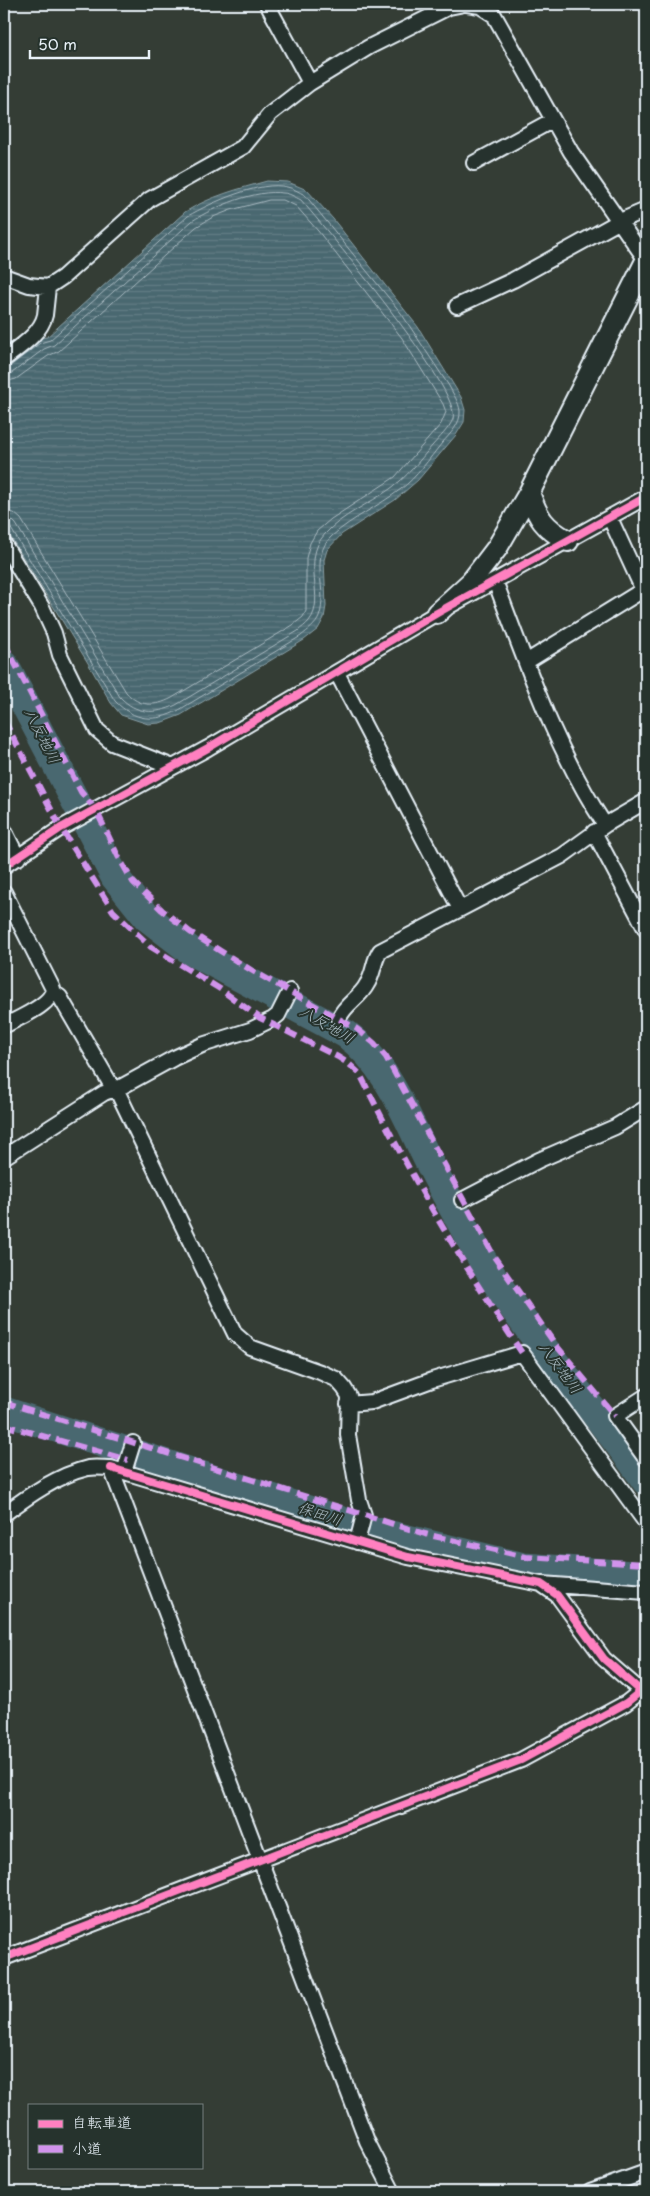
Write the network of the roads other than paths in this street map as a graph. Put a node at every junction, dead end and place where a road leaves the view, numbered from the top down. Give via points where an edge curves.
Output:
1 (266, 4) edge
2 (466, 4) edge
3 (310, 83) junction
4 (553, 120) junction
5 (474, 163) dead end
6 (646, 210) edge
7 (620, 222) junction
8 (645, 271) edge
9 (4, 276) edge
10 (48, 287) junction
11 (457, 306) dead end
12 (4, 359) edge
13 (529, 493) junction
14 (646, 498) edge
15 (610, 518) junction
16 (568, 541) junction
17 (4, 544) edge
18 (495, 581) junction
19 (437, 613) junction
20 (526, 662) junction
21 (337, 673) junction
22 (173, 767) junction
23 (646, 801) edge
24 (600, 828) junction
25 (4, 830) edge
26 (18, 858) junction
27 (4, 866) edge
28 (4, 892) edge
29 (460, 909) junction
30 (646, 930) edge
31 (53, 992) junction
32 (289, 993) dead end
33 (339, 1018) dead end
34 (4, 1026) edge
35 (115, 1089) junction
36 (646, 1108) edge
37 (4, 1157) edge
38 (462, 1200) dead end
39 (646, 1396) edge
40 (348, 1404) junction
41 (131, 1449) dead end
42 (646, 1459) edge
43 (118, 1470) junction
44 (4, 1514) edge
45 (646, 1522) edge
46 (360, 1533) junction
47 (541, 1584) junction
48 (646, 1592) edge
49 (644, 1689) edge
50 (261, 1861) junction
51 (4, 1958) edge
52 (646, 2172) edge
53 (393, 2192) edge
54 (590, 2192) edge

1 - 3 street
2 - 3 street via 449,7 369,47
2 - 4 street via 480,6 494,15
3 - 10 street via 270,114 243,147 150,199 63,278
4 - 5 street
4 - 7 street via 571,152
6 - 7 street
7 - 8 street
7 - 11 street via 513,280
8 - 13 street
9 - 10 street via 29,285
10 - 12 street via 44,317 39,328
13 - 16 street via 544,525
13 - 19 street via 471,582
14 - 15 street
15 - 16 street
15 - 20 street via 644,590
16 - 18 street
17 - 22 street via 42,608 60,655 97,730 112,742
18 - 19 street
18 - 20 street
19 - 21 street
20 - 24 street via 548,720
21 - 22 street
21 - 29 street
22 - 26 street via 69,824
23 - 24 street
24 - 29 street via 562,856
24 - 30 street
25 - 26 street
26 - 27 street
28 - 31 street
29 - 33 street via 380,951 366,987 347,1004
31 - 34 street via 45,1003
31 - 35 street via 60,997
32 - 35 street via 273,1018 250,1030 202,1045
35 - 37 street
35 - 40 street via 235,1334 250,1347 336,1380 349,1396
36 - 38 street via 615,1127 539,1160
39 - 42 street via 615,1416
40 - 45 street via 372,1402 522,1352
40 - 46 street via 348,1435 364,1515
41 - 43 street
43 - 44 street via 88,1468 58,1480
43 - 46 street
43 - 50 street
46 - 47 street via 408,1557
47 - 48 street
47 - 49 street via 557,1596 604,1659
49 - 50 street via 626,1703 521,1760
50 - 51 street
50 - 53 street via 367,2141
52 - 54 street

